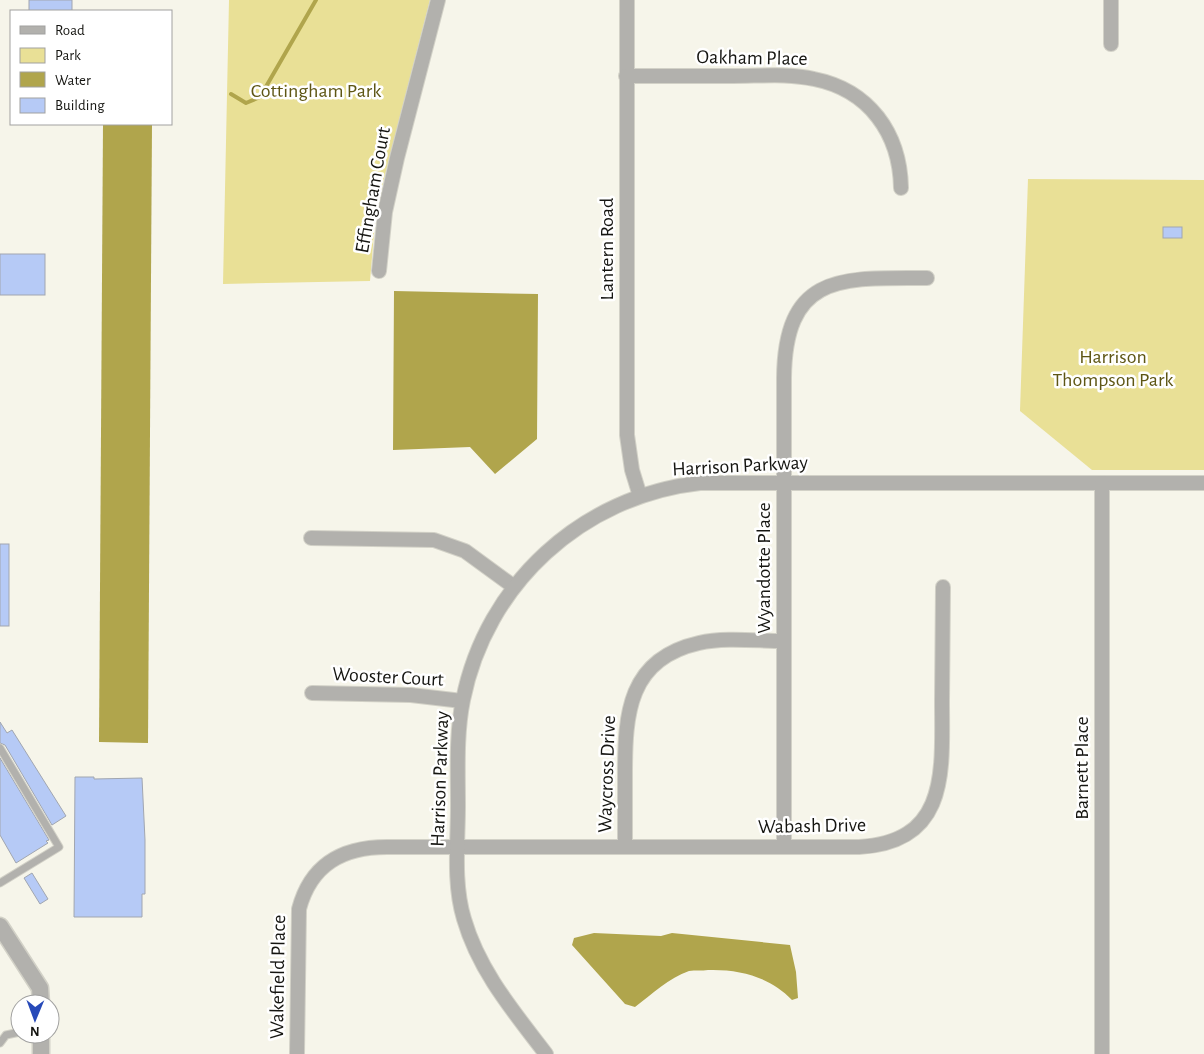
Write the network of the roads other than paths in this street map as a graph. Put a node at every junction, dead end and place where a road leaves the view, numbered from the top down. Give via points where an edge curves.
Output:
1 (438, 0) edge
2 (627, 0) edge
3 (1111, 0) edge
4 (1111, 44) dead end
5 (626, 76) junction
6 (901, 188) dead end
7 (379, 272) dead end
8 (927, 278) dead end
9 (784, 482) junction
10 (1102, 483) junction
11 (1204, 483) edge
12 (640, 496) junction
13 (311, 538) dead end
14 (513, 586) junction
15 (943, 587) dead end
16 (783, 641) junction
17 (312, 693) dead end
18 (462, 701) junction
19 (0, 748) edge
20 (458, 846) junction
21 (625, 846) junction
22 (784, 847) junction
23 (0, 883) edge
24 (0, 926) edge
25 (40, 994) edge
26 (10, 1033) edge
27 (0, 1043) edge
28 (297, 1054) edge
29 (546, 1054) edge
30 (1102, 1054) edge

1 - 7 street, Effingham Court via 385,212
2 - 5 street, Lantern Road
3 - 4 street
5 - 6 street, Oakham Place via 798,76 828,82 863,100 887,130 899,159
5 - 12 street, Lantern Road via 627,435
8 - 9 street, Wyandotte Place via 870,278 839,282 818,292 799,312 790,327 785,349
9 - 10 street, Harrison Parkway
9 - 12 street, Harrison Parkway via 700,483
9 - 16 street, Wyandotte Place
10 - 11 street, Harrison Parkway
10 - 30 street, Barnett Place
12 - 14 street, Harrison Parkway via 612,508 562,539
13 - 14 street via 434,540 465,552
14 - 18 street, Harrison Parkway via 499,606 477,651
15 - 22 street, Wabash Drive via 942,774 930,808 908,832 884,844
16 - 21 street, Waycross Drive via 701,642 666,657 641,681 626,722
16 - 22 street, Wyandotte Place
17 - 18 street, Wooster Court via 411,695
18 - 20 street, Harrison Parkway via 458,752
19 - 23 lane via 59,847
20 - 21 street, Wabash Drive
20 - 28 street, Wakefield Place via 353,850 337,857 312,879 301,898 297,921
20 - 29 street, Harrison Parkway via 460,900 473,944 493,983
21 - 22 street, Wabash Drive
24 - 25 street via 40,988
26 - 27 lane

